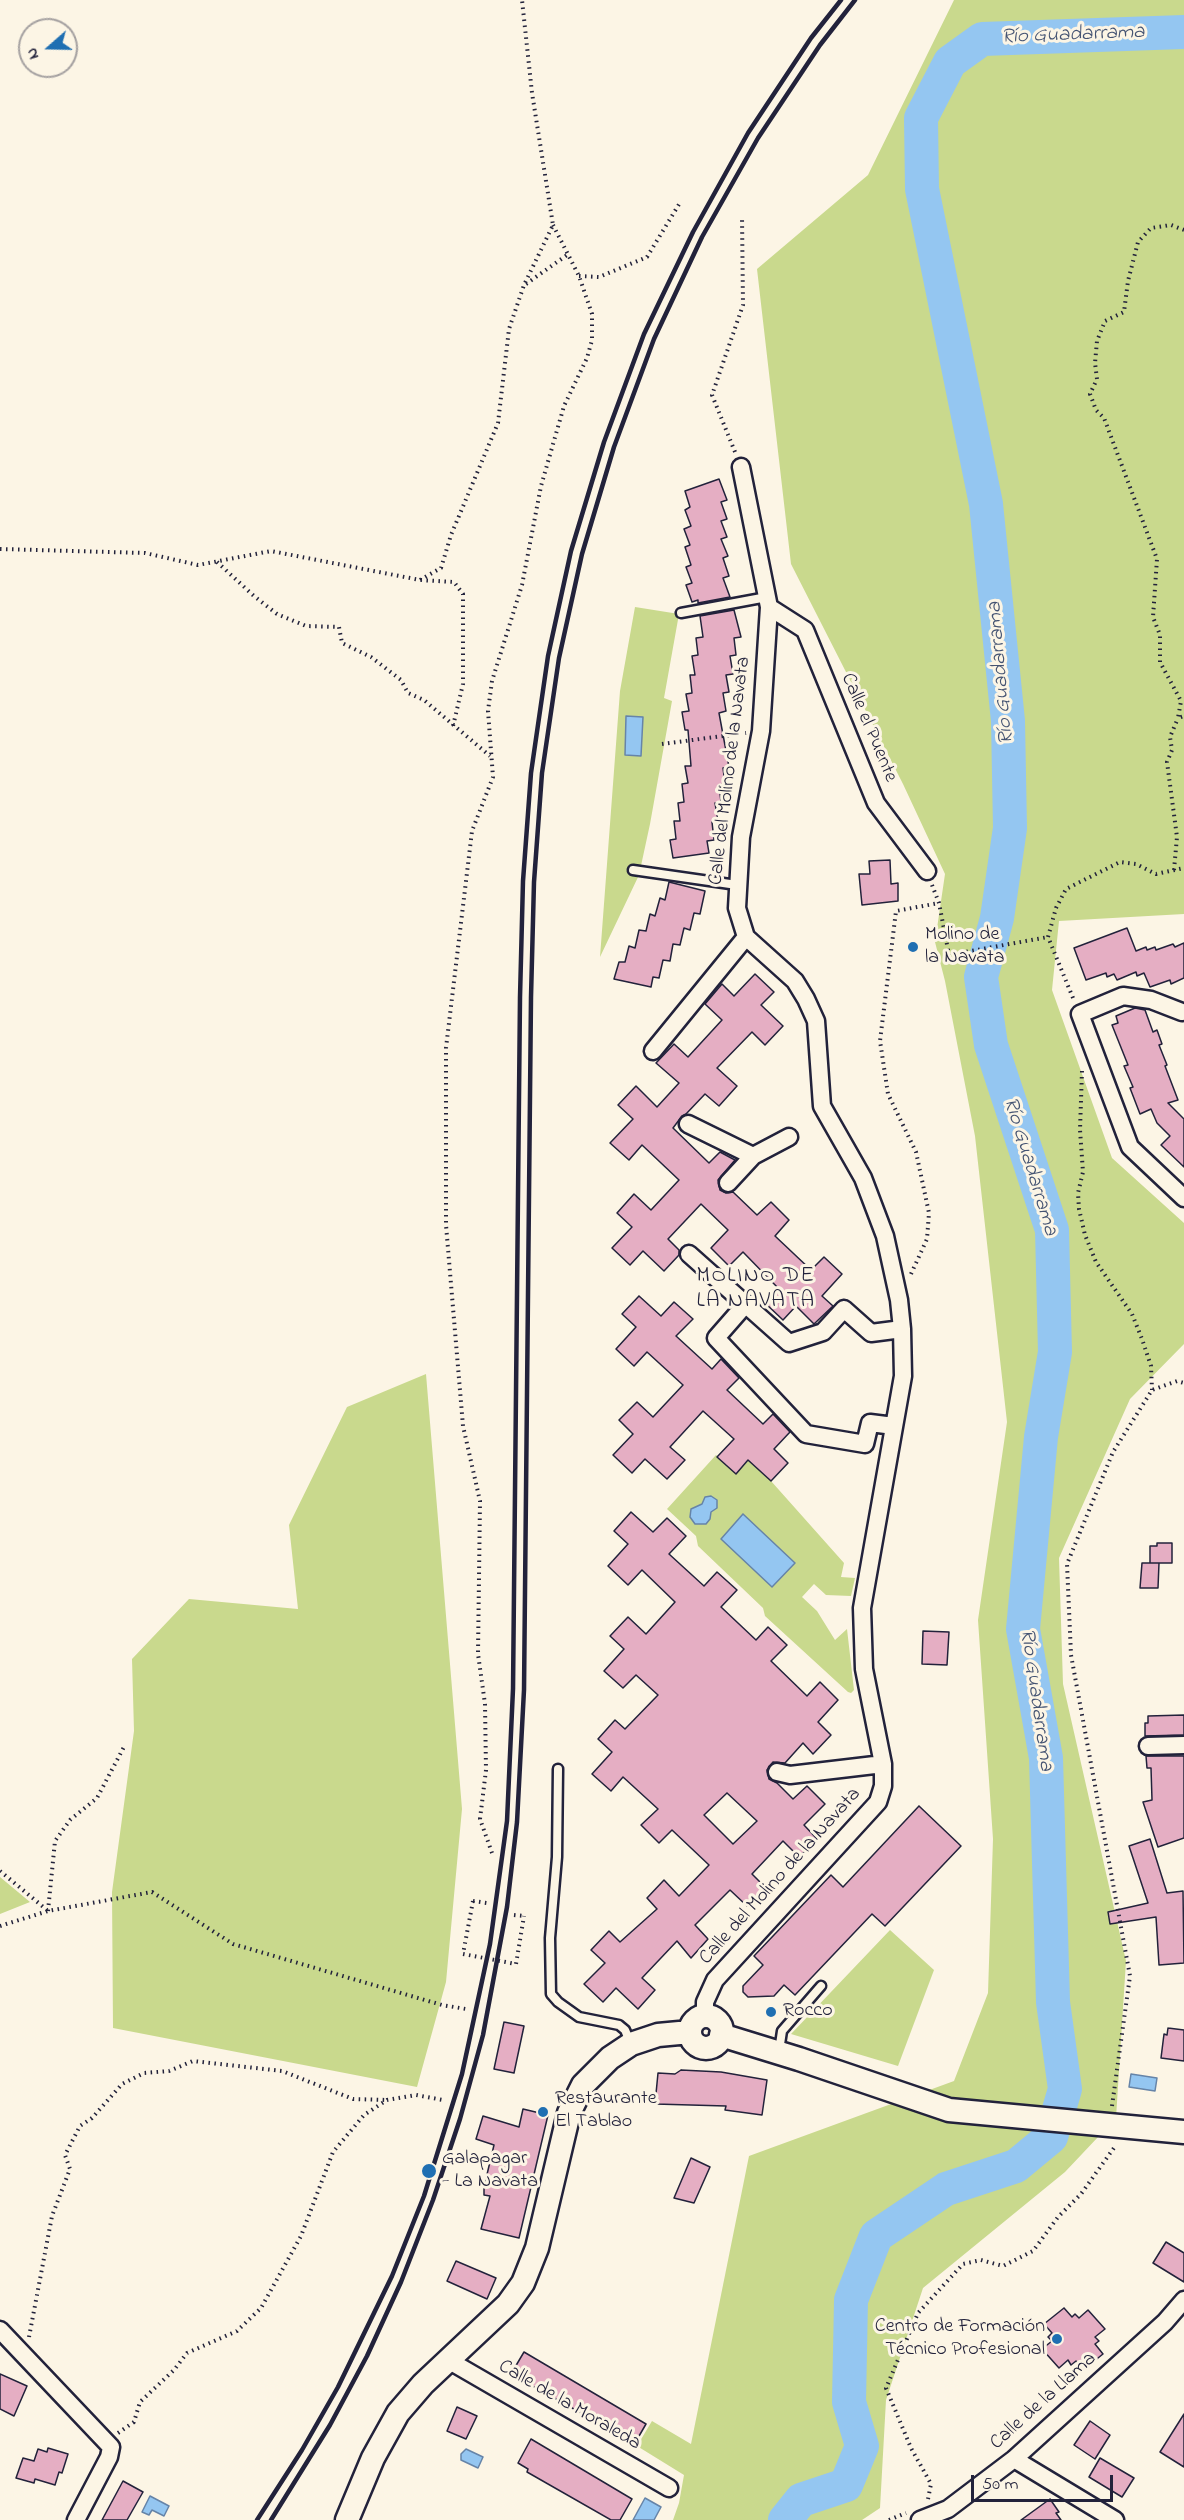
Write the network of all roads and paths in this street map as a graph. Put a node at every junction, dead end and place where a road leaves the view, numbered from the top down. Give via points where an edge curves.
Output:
1 (522, 0) edge
2 (681, 201) dead end
3 (742, 216) dead end
4 (553, 225) junction
5 (1184, 230) edge
6 (567, 255) junction
7 (579, 276) junction
8 (524, 285) junction
9 (741, 467) joint
10 (0, 549) edge
11 (216, 561) junction
12 (420, 580) junction
13 (768, 602) junction
14 (681, 613) dead end
15 (1184, 716) edge
16 (1178, 718) junction
17 (453, 726) junction
18 (761, 731) junction
19 (662, 744) dead end
20 (490, 757) junction
21 (1184, 868) edge
22 (633, 870) dead end
23 (1174, 870) junction
24 (927, 871) joint
25 (737, 885) junction
26 (939, 903) junction
27 (746, 937) junction
28 (1048, 938) junction
29 (1182, 1012) dead end
30 (1080, 1014) junction
31 (1088, 1038) junction
32 (652, 1051) dead end
33 (688, 1124) dead end
34 (789, 1137) dead end
35 (753, 1156) junction
36 (728, 1183) dead end
37 (1184, 1198) edge
38 (689, 1254) dead end
39 (899, 1299) junction
40 (744, 1306) junction
41 (902, 1329) junction
42 (1184, 1383) edge
43 (1152, 1390) junction
44 (894, 1426) junction
45 (125, 1745) dead end
46 (1184, 1745) edge
47 (1148, 1746) dead end
48 (883, 1764) junction
49 (558, 1770) dead end
50 (777, 1772) dead end
51 (492, 1853) dead end
52 (0, 1871) edge
53 (487, 1903) dead end
54 (48, 1911) junction
55 (514, 1915) dead end
56 (0, 1926) edge
57 (821, 1986) dead end
58 (466, 2009) dead end
59 (698, 2024) junction
60 (631, 2044) junction
61 (779, 2052) junction
62 (387, 2100) junction
63 (443, 2100) dead end
64 (1116, 2128) junction
65 (1184, 2132) edge
66 (1183, 2304) edge
67 (0, 2330) edge
68 (26, 2356) junction
69 (448, 2360) junction
70 (106, 2441) junction
71 (1014, 2459) junction
72 (669, 2488) dead end
73 (928, 2503) dead end
74 (1092, 2514) edge
75 (914, 2516) edge
76 (76, 2520) edge
77 (347, 2520) edge
78 (889, 2520) edge
79 (1115, 2520) edge

1 - 4 path
2 - 7 path via 646,257 599,277
3 - 9 path via 742,305 712,395
4 - 6 path
4 - 8 path
5 - 16 path via 1171,225 1151,228 1138,242 1124,312 1105,321 1097,341 1097,379 1090,394 1104,418 1157,559 1153,617 1160,635 1160,662 1181,701
6 - 7 path
6 - 8 path
7 - 20 path via 592,314 592,340 564,406 541,486 522,585 492,681 488,711
8 - 12 path via 509,329 498,423 441,568
9 - 13 street, Calle del Molino de la Navata
10 - 11 path via 145,553 198,565
11 - 12 path via 271,550
11 - 17 path via 277,614 306,626 339,627 342,644 370,657 401,680 408,693 424,700
12 - 17 path via 454,582 463,594 463,684
13 - 14 lane
13 - 18 street, Calle del Molino de la Navata
13 - 24 street, Calle el Puente via 805,630 876,803
15 - 16 path
16 - 23 path via 1170,736 1172,750 1167,762 1177,837
17 - 20 path
18 - 19 path
18 - 25 street, Calle del Molino de la Navata via 741,837
20 - 51 path via 493,777 471,831 446,1048 446,1225 463,1426 480,1501 478,1654 485,1704 486,1770 480,1819
21 - 23 path
22 - 25 lane
23 - 28 path via 1156,874 1136,864 1120,862 1066,889
24 - 26 path
25 - 27 street, Calle del Molino de la Navata via 737,908
26 - 28 path via 949,955
26 - 39 path via 896,911 880,1041 888,1094 916,1152 929,1213 927,1239
27 - 32 street
27 - 39 street, Calle del Molino de la Navata via 795,981 807,999 816,1022 822,1106 863,1178 885,1236
28 - 30 path
29 - 30 street via 1151,1000 1123,996
30 - 31 street
31 - 37 street via 1130,1148
31 - 43 path via 1080,1083 1083,1173 1079,1209 1096,1262 1132,1314 1151,1366
33 - 35 street
34 - 35 street
35 - 36 street
38 - 40 street
39 - 41 street, Calle del Molino de la Navata
40 - 41 street via 789,1343 823,1332 844,1309 871,1333
40 - 44 street via 716,1338 806,1434 865,1444 870,1423
41 - 44 street, Calle del Molino de la Navata via 903,1376
42 - 43 path via 1177,1381
43 - 64 path via 1113,1452 1067,1564 1071,1655 1130,1976
44 - 48 street, Calle del Molino de la Navata via 862,1608 864,1669
45 - 54 path via 97,1798 70,1820 55,1841
46 - 47 street
48 - 50 street, Calle del Molino de la Navata via 790,1775
48 - 59 street, Calle del Molino de la Navata via 878,1802 715,1980
49 - 60 lane via 551,1994 579,2018 619,2025
52 - 54 path
53 - 55 path, bridge via 473,1901 463,1954 516,1964 524,1916
54 - 56 path
54 - 58 path via 152,1892 233,1944
57 - 61 lane via 782,2031
59 - 60 main road
59 - 61 main road via 694,2042 702,2047 716,2044 721,2035
60 - 69 main road via 591,2074 573,2102 537,2248 523,2283 508,2304
61 - 64 main road via 949,2110
62 - 63 path via 416,2095
62 - 68 path via 353,2099 282,2071 193,2061 169,2071 144,2073 122,2084 80,2126 65,2155 70,2169 52,2216
62 - 70 path via 364,2115 333,2152 301,2236 261,2307 237,2331 187,2353 140,2402 134,2422
64 - 65 main road
64 - 73 path via 1081,2194 1058,2217 1033,2252 1003,2266 981,2260 963,2264 918,2313 886,2388 931,2484
66 - 71 street, Calle de la Llama
67 - 68 street
68 - 70 street
69 - 72 street, Calle de la Moraleda
69 - 77 main road via 414,2393 392,2423
70 - 76 street via 111,2447 110,2457
71 - 74 street
71 - 75 street, Calle de la Llama via 948,2509
74 - 79 street
75 - 78 path

